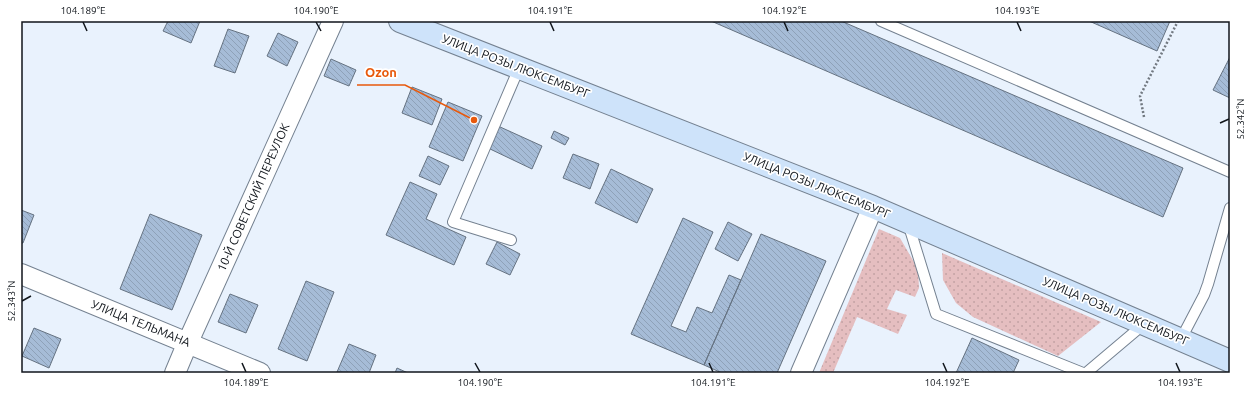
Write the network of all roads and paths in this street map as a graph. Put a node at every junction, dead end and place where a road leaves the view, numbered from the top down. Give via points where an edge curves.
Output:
1 (333, 21) edge
2 (400, 21) edge
3 (881, 21) edge
4 (1178, 21) edge
5 (519, 68) junction
6 (1147, 135) junction
7 (1230, 172) edge
8 (873, 207) junction
9 (1230, 208) edge
10 (908, 221) junction
11 (510, 240) dead end
12 (21, 274) edge
13 (1145, 323) junction
14 (1181, 339) junction
15 (188, 342) junction
16 (1230, 361) edge
17 (175, 373) edge
18 (260, 373) edge
19 (801, 373) edge
20 (1082, 373) edge
21 (1086, 373) edge

1 - 15 street, 10-Й СОВЕТСКИЙ ПЕРЕУЛОК
2 - 5 main road, УЛИЦА РОЗЫ ЛЮКСЕМБУРГ
3 - 6 lane
4 - 6 path via 1140,96
5 - 8 main road, УЛИЦА РОЗЫ ЛЮКСЕМБУРГ
5 - 11 lane via 453,222
6 - 7 lane
8 - 10 main road, УЛИЦА РОЗЫ ЛЮКСЕМБУРГ
8 - 19 street
9 - 14 lane via 1204,295
10 - 13 main road, УЛИЦА РОЗЫ ЛЮКСЕМБУРГ
10 - 20 lane via 936,314
12 - 15 street, УЛИЦА ТЕЛЬМАНА
13 - 14 main road, УЛИЦА РОЗЫ ЛЮКСЕМБУРГ
13 - 21 lane
14 - 16 main road, УЛИЦА РОЗЫ ЛЮКСЕМБУРГ
15 - 17 street, 10-Й СОВЕТСКИЙ ПЕРЕУЛОК
15 - 18 street, УЛИЦА ТЕЛЬМАНА

